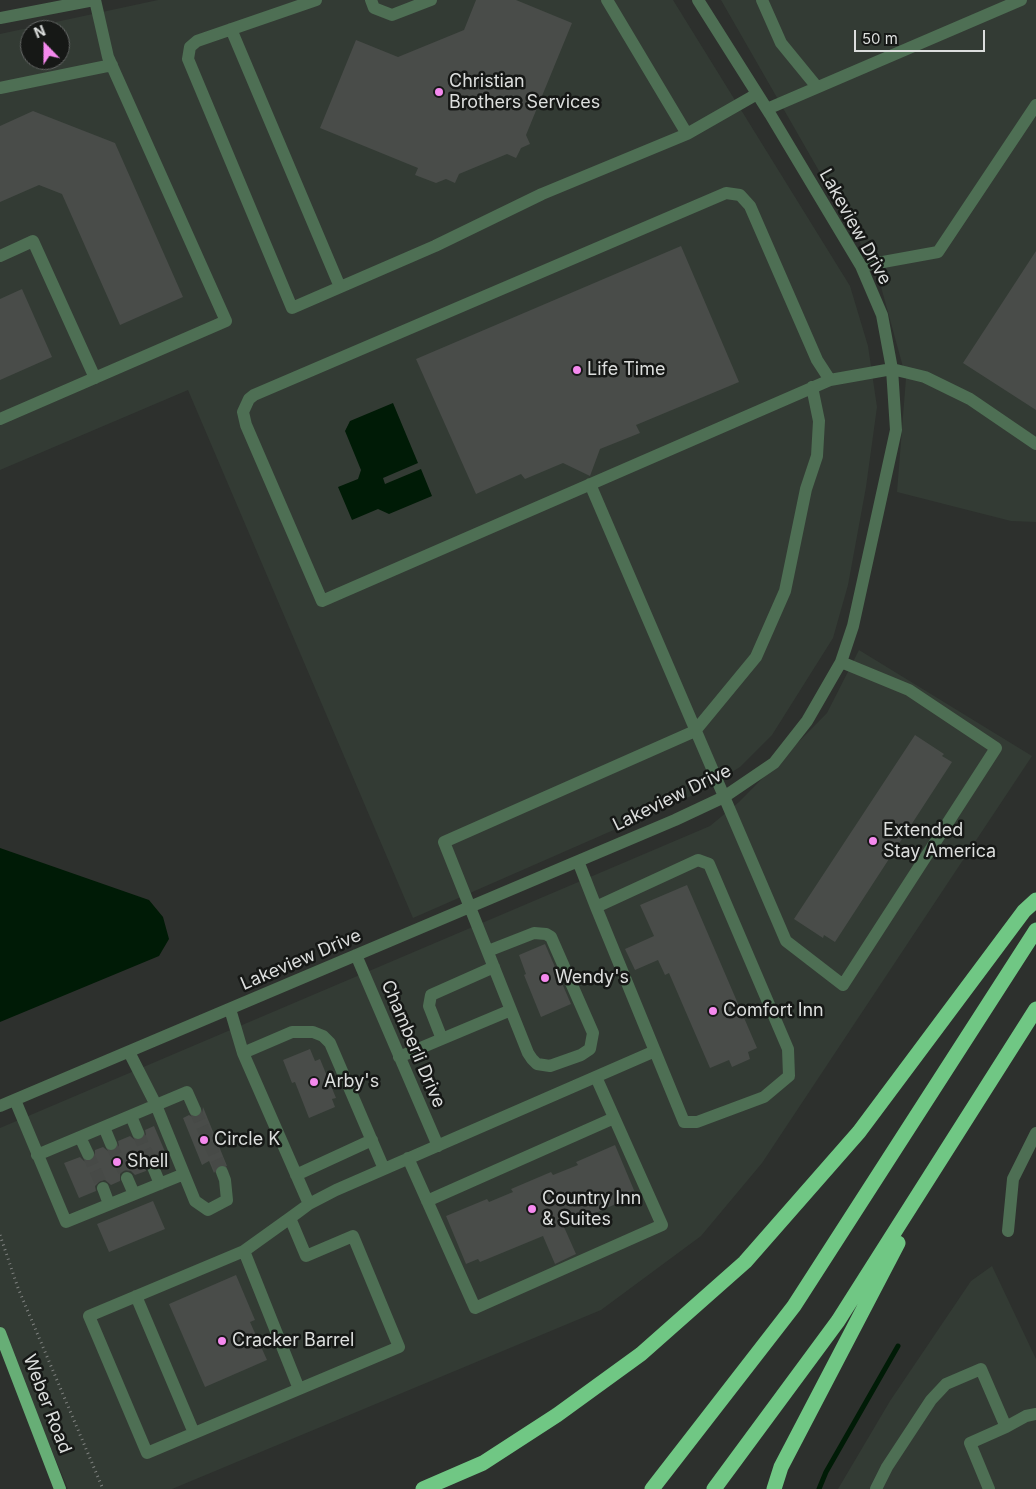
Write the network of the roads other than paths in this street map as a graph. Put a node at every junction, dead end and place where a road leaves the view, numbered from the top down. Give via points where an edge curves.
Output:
1 (95, 0) edge
2 (316, 0) edge
3 (371, 0) edge
4 (431, 0) edge
5 (607, 0) edge
6 (698, 0) edge
7 (762, 0) edge
8 (1021, 0) edge
9 (0, 18) edge
10 (231, 29) junction
11 (112, 65) junction
12 (817, 87) junction
13 (0, 88) edge
14 (757, 94) junction
15 (1036, 105) edge
16 (767, 109) junction
17 (687, 134) junction
18 (0, 256) edge
19 (861, 266) junction
20 (340, 287) junction
21 (892, 369) junction
22 (95, 378) junction
23 (830, 380) junction
24 (812, 387) junction
25 (0, 419) edge
26 (1036, 444) edge
27 (590, 484) junction
28 (841, 662) junction
29 (695, 731) junction
30 (724, 797) junction
31 (578, 861) junction
32 (1036, 900) edge
33 (471, 907) junction
34 (596, 907) junction
35 (1036, 930) edge
36 (488, 951) junction
37 (356, 955) junction
38 (494, 967) junction
39 (230, 1009) junction
40 (1036, 1009) edge
41 (511, 1010) junction
42 (1036, 1017) edge
43 (442, 1039) junction
44 (655, 1051) junction
45 (129, 1052) junction
46 (243, 1054) junction
47 (399, 1057) junction
48 (596, 1077) junction
49 (15, 1100) junction
50 (156, 1105) junction
51 (0, 1106) edge
52 (195, 1110) tunnel mouth
53 (131, 1116) junction
54 (614, 1118) junction
55 (104, 1127) junction
56 (138, 1133) tunnel mouth
57 (1036, 1133) edge
58 (80, 1137) junction
59 (372, 1140) junction
60 (111, 1144) tunnel mouth
61 (438, 1146) junction
62 (88, 1154) tunnel mouth
63 (38, 1155) junction
64 (408, 1158) junction
65 (153, 1167) tunnel mouth
66 (384, 1169) junction
67 (222, 1172) tunnel mouth
68 (184, 1174) junction
69 (296, 1175) junction
70 (127, 1178) tunnel mouth
71 (160, 1184) junction
72 (103, 1188) tunnel mouth
73 (134, 1194) junction
74 (427, 1200) junction
75 (110, 1204) junction
76 (309, 1204) junction
77 (290, 1218) junction
78 (1008, 1231) dead end
79 (244, 1251) junction
80 (136, 1296) junction
81 (0, 1333) edge
82 (299, 1389) junction
83 (1036, 1414) edge
84 (1006, 1427) junction
85 (194, 1433) junction
86 (60, 1489) edge
87 (423, 1489) edge
88 (652, 1489) edge
89 (714, 1489) edge
90 (774, 1489) edge
91 (876, 1489) edge
92 (989, 1489) edge

1 - 9 street
1 - 11 street
2 - 10 street
3 - 4 street via 374,8 392,15
5 - 17 street
6 - 14 street, Lakeview Drive
7 - 12 street via 781,43
8 - 12 street
10 - 20 street
10 - 20 street via 197,41 190,47 188,58 292,308
11 - 13 street
11 - 22 street via 226,321
12 - 16 street
14 - 16 street, Lakeview Drive
14 - 17 street
15 - 19 street via 938,252
16 - 19 street, Lakeview Drive
17 - 20 street via 542,194
18 - 22 street via 33,241
19 - 21 street, Lakeview Drive via 882,314
21 - 23 street
21 - 26 street via 926,377 970,399
21 - 28 street, Lakeview Drive via 896,430 853,626
22 - 25 street
23 - 24 street
23 - 27 street via 817,360 750,206 740,195 726,193 254,395 243,412 322,601
24 - 27 street
24 - 29 street via 819,421 817,456 806,489 785,591 756,657
27 - 29 street
28 - 30 street, Lakeview Drive via 807,722 774,763
28 - 30 street via 909,690 996,748 843,985 786,941
29 - 30 street
29 - 33 street via 444,842
30 - 31 street, Lakeview Drive
31 - 33 street, Lakeview Drive
31 - 34 street
32 - 87 highway via 1024,911 859,1132 746,1262 642,1354 557,1415 483,1463
33 - 36 street
33 - 37 street, Lakeview Drive
34 - 44 street
34 - 44 street via 698,860 709,864 788,1049 789,1076 764,1097 689,1123 684,1122
35 - 88 highway via 794,1306
36 - 38 street
36 - 41 street via 534,933 551,937 591,1028 592,1044 581,1055 550,1066 537,1064 528,1053
37 - 39 street, Lakeview Drive
37 - 47 street, Chamberli Drive
38 - 41 street
38 - 43 street via 431,995 429,1006
39 - 45 street, Lakeview Drive
39 - 46 street
40 - 89 highway via 838,1321
41 - 43 street
42 - 90 highway via 893,1252 781,1467
43 - 47 street
44 - 48 street
45 - 49 street, Lakeview Drive
45 - 50 street
46 - 59 street via 292,1032 313,1032 322,1036 330,1043
46 - 69 street
47 - 61 street, Chamberli Drive
48 - 54 street
48 - 61 street
49 - 51 street, Lakeview Drive
49 - 63 street
50 - 52 street via 187,1092
50 - 53 street
50 - 68 street
53 - 55 street
53 - 56 street
54 - 74 street
54 - 74 street via 662,1225 475,1308
55 - 58 street
55 - 60 street
57 - 78 street via 1013,1179
58 - 62 street
58 - 63 street
59 - 66 street
59 - 69 street
61 - 64 street
63 - 75 street via 66,1222
64 - 66 street
64 - 74 street
65 - 71 street
66 - 76 street
67 - 68 street via 226,1200 208,1210 195,1201
68 - 71 street
69 - 76 street
70 - 73 street
71 - 73 street
72 - 75 street
73 - 75 street
76 - 77 street
77 - 79 street
77 - 82 street via 306,1256 353,1236 399,1347
79 - 80 street
79 - 82 street
80 - 85 street
80 - 85 street via 89,1316 147,1453
81 - 86 main road, Weber Road
82 - 85 street
83 - 84 street
84 - 91 street via 982,1369 946,1384 930,1400
84 - 92 street via 970,1443

